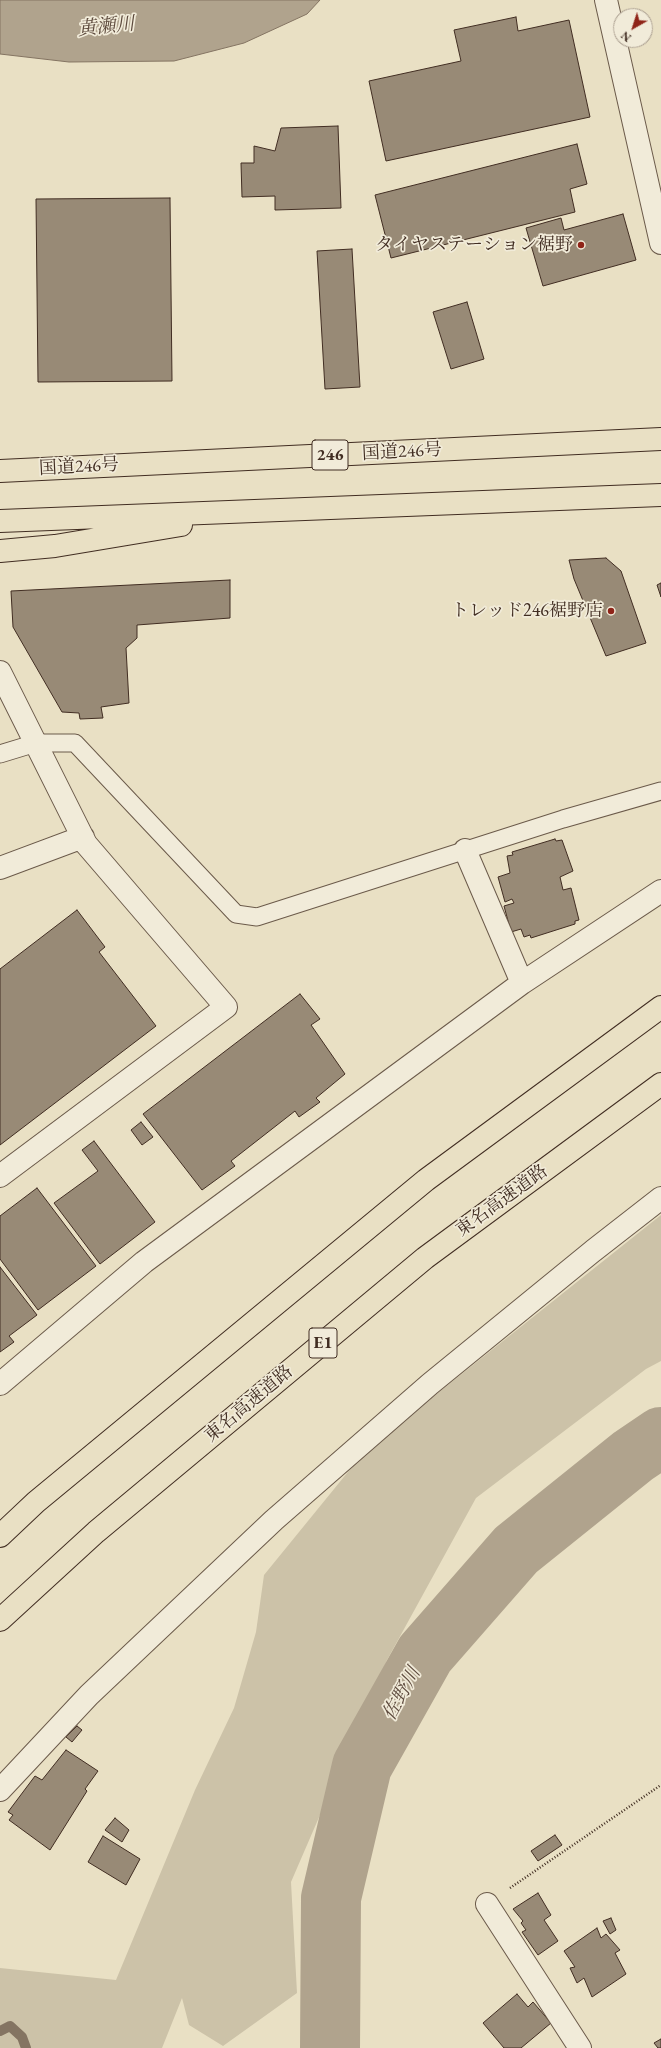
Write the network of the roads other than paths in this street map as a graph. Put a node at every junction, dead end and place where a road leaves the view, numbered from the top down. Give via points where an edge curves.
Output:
1 (606, 0) edge
2 (661, 243) edge
3 (661, 439) edge
4 (0, 471) edge
5 (661, 495) edge
6 (279, 509) junction
7 (0, 521) edge
8 (0, 551) edge
9 (0, 672) edge
10 (36, 743) junction
11 (0, 754) edge
12 (661, 791) edge
13 (82, 837) junction
14 (465, 850) junction
15 (0, 868) edge
16 (661, 891) edge
17 (522, 983) junction
18 (661, 1007) edge
19 (661, 1084) edge
20 (0, 1176) edge
21 (661, 1198) edge
22 (0, 1384) edge
23 (0, 1536) edge
24 (0, 1620) edge
25 (0, 1790) edge
26 (487, 1904) road end
27 (580, 2048) edge

1 - 2 street
3 - 4 highway, 国道246号 / 246
5 - 6 highway
6 - 7 highway
6 - 8 highway via 55,546
9 - 10 street
10 - 11 lane
10 - 13 street
10 - 14 lane via 75,743 236,914 257,917
12 - 14 lane
13 - 15 street
13 - 20 street via 226,1007
14 - 17 street
16 - 17 street
17 - 22 street via 144,1262
18 - 23 highway via 426,1180 36,1502
19 - 24 highway, 東名高速道路 / E1 via 425,1258 96,1532
21 - 25 street via 436,1379 274,1520 89,1695
26 - 27 street

